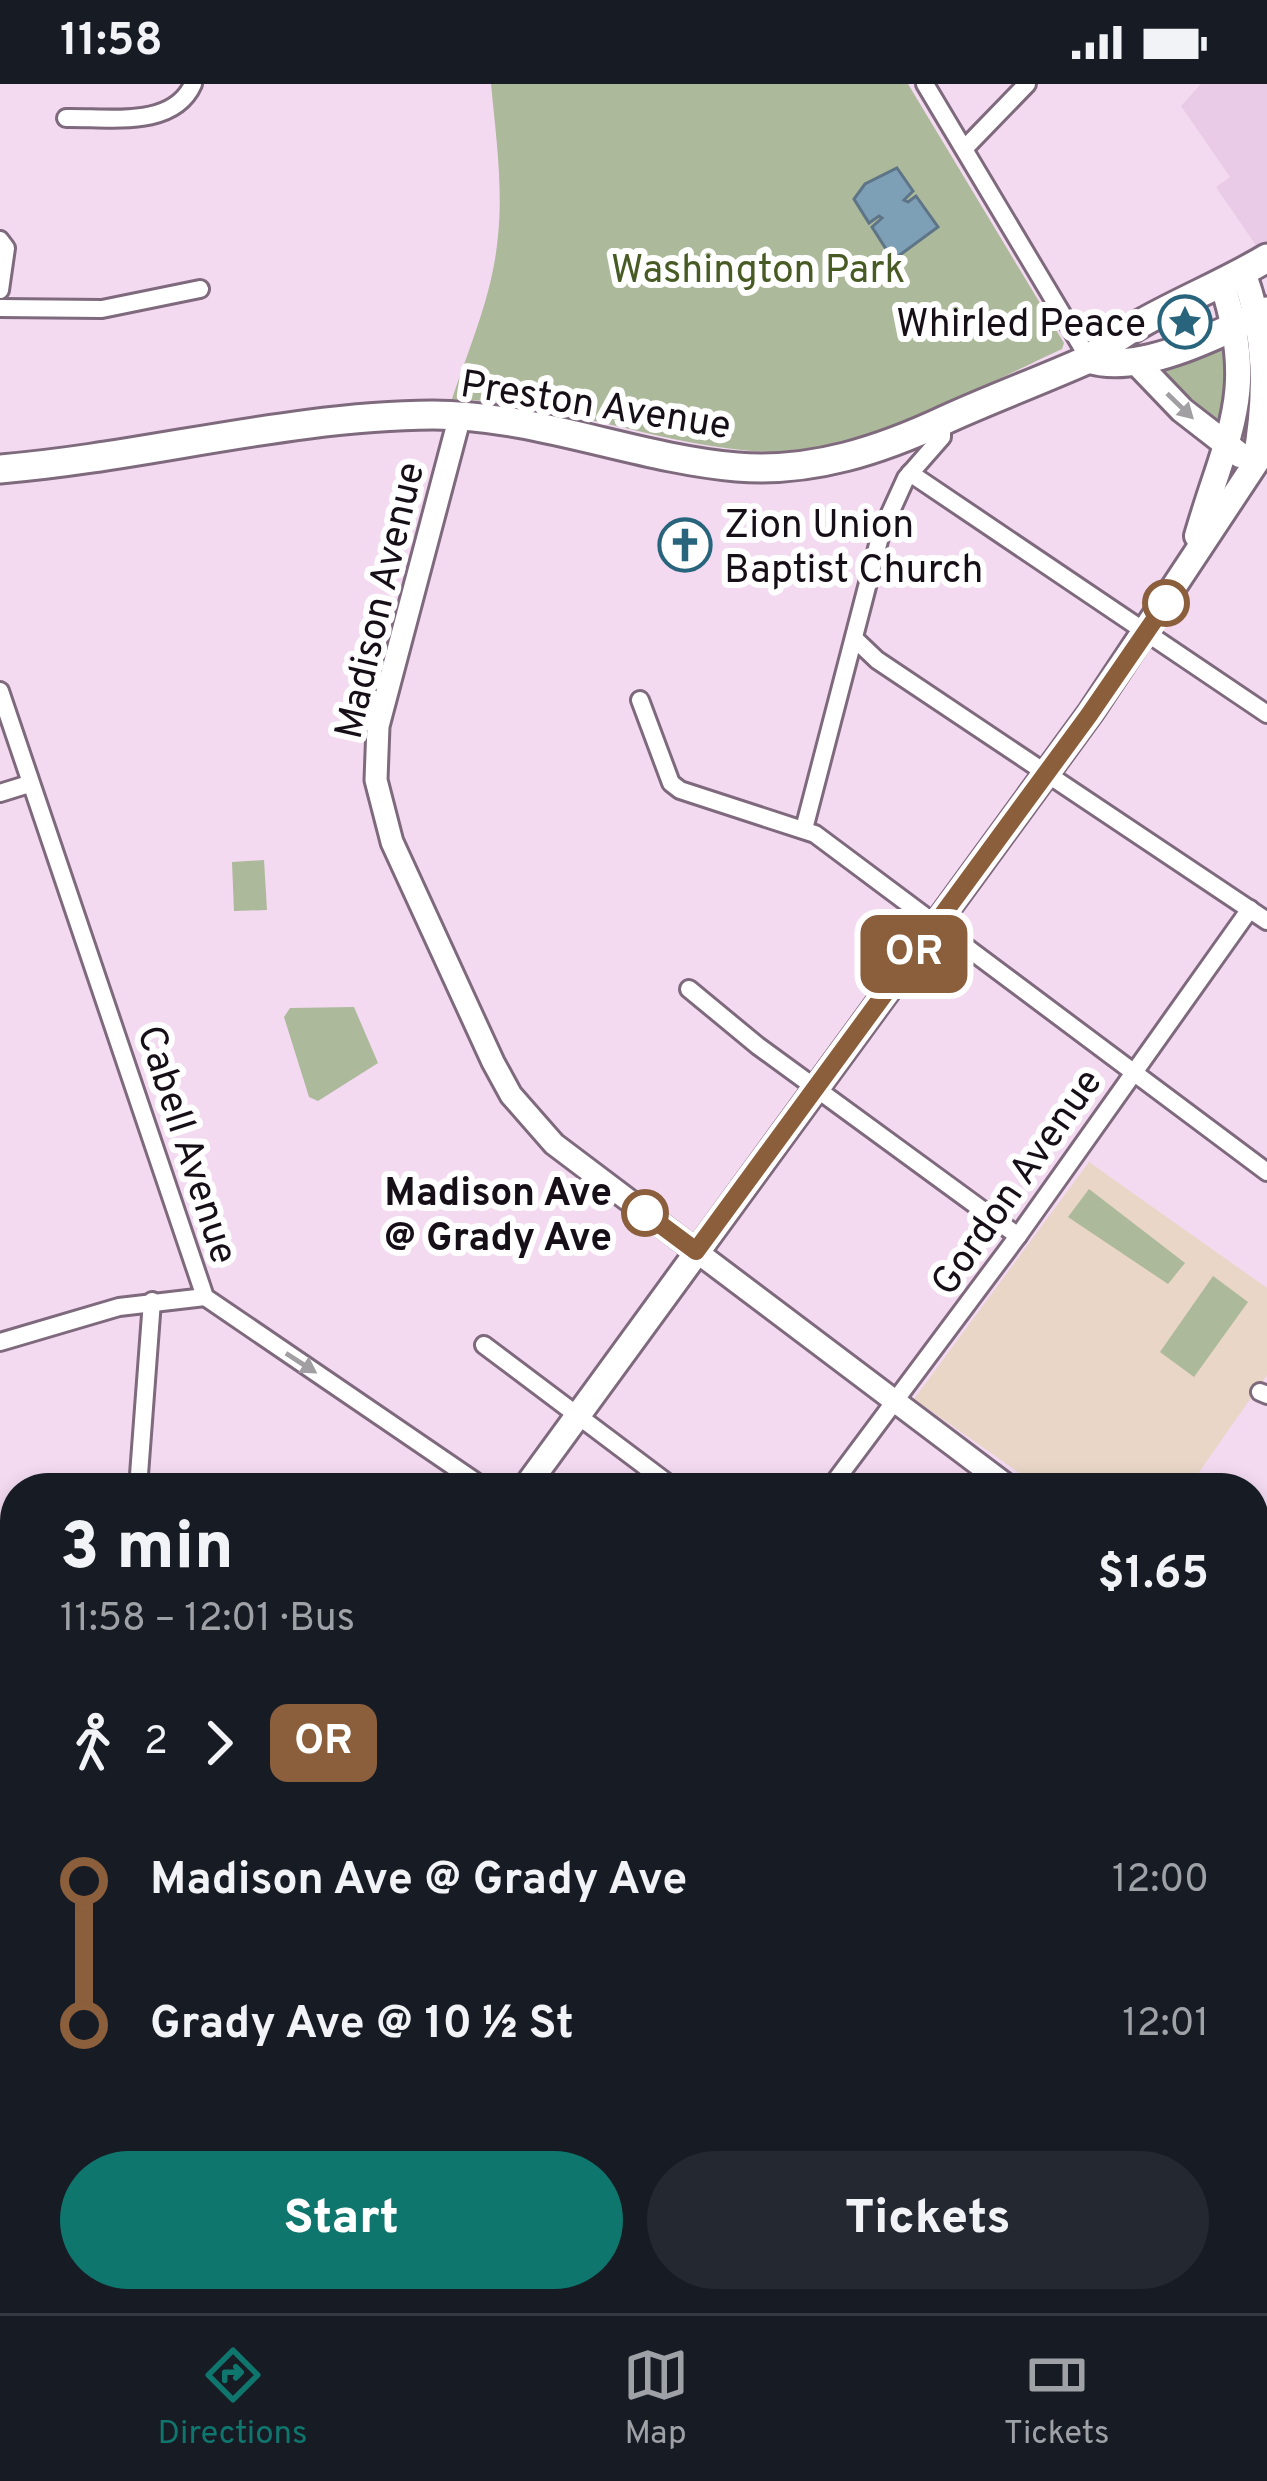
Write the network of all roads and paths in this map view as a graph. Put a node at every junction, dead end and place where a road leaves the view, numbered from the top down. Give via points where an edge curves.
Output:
1 (193, 84) edge
2 (926, 84) edge
3 (1027, 84) edge
4 (66, 118) dead end
5 (965, 148) junction
6 (0, 240) edge
7 (1244, 271) edge
8 (200, 289) dead end
9 (0, 290) edge
10 (0, 308) edge
11 (1254, 317) edge
12 (1089, 359) junction
13 (1135, 361) junction
14 (460, 416) junction
15 (942, 421) junction
16 (1228, 447) junction
17 (1263, 461) edge
18 (0, 469) edge
19 (910, 473) junction
20 (1188, 567) junction
21 (1146, 633) junction
22 (856, 640) junction
23 (0, 691) edge
24 (640, 700) dead end
25 (1267, 714) edge
26 (1047, 772) junction
27 (29, 784) junction
28 (0, 793) edge
29 (804, 829) junction
30 (1250, 909) junction
31 (1267, 921) edge
32 (937, 923) junction
33 (689, 989) dead end
34 (1133, 1072) junction
35 (816, 1087) junction
36 (1267, 1172) edge
37 (1018, 1236) junction
38 (696, 1251) junction
39 (205, 1297) junction
40 (152, 1301) junction
41 (0, 1340) edge
42 (484, 1346) dead end
43 (894, 1401) junction
44 (578, 1416) junction
45 (139, 1473) edge
46 (462, 1473) edge
47 (536, 1473) edge
48 (654, 1473) edge
49 (841, 1473) edge
50 (990, 1473) edge

1 - 4 street via 165,114
2 - 5 street
3 - 5 street
5 - 12 street
6 - 9 street
7 - 11 main road
7 - 12 main road, Preston Avenue
8 - 10 street via 102,309
11 - 13 main road, Preston Avenue
11 - 16 main road
11 - 17 main road via 1266,380
12 - 13 main road, Preston Avenue
12 - 15 main road, Preston Avenue
13 -> 16 main road
14 - 15 main road, Preston Avenue via 771,468 856,455
14 - 18 main road, Preston Avenue via 263,430
14 - 38 street, Madison Avenue via 378,726 376,780 392,842 511,1095 554,1144
15 - 19 street via 942,437
16 - 17 main road
16 - 20 main road
17 - 20 main road
19 - 21 street
19 - 22 street via 881,532
20 - 21 main road
21 - 25 street
21 - 26 main road
22 - 26 street
22 - 29 street
23 - 27 street, Cabell Avenue
24 - 29 street via 671,784
26 - 30 street
26 - 32 main road
27 - 28 street
27 - 39 street, Cabell Avenue
29 - 32 street
30 - 31 street
30 - 34 street, Gordon Avenue
32 - 34 street
32 - 35 main road
33 - 35 street
34 - 36 street
34 - 37 street, Gordon Avenue
35 - 37 street
35 - 38 main road
37 - 43 street, Gordon Avenue
38 - 43 street, Madison Avenue
38 - 44 main road
39 - 40 street
39 -> 46 street, Cabell Avenue
40 - 41 street
40 - 45 street
42 - 44 street
43 - 49 street, Gordon Avenue
43 - 50 street, Madison Avenue
44 - 47 main road
44 - 48 street

